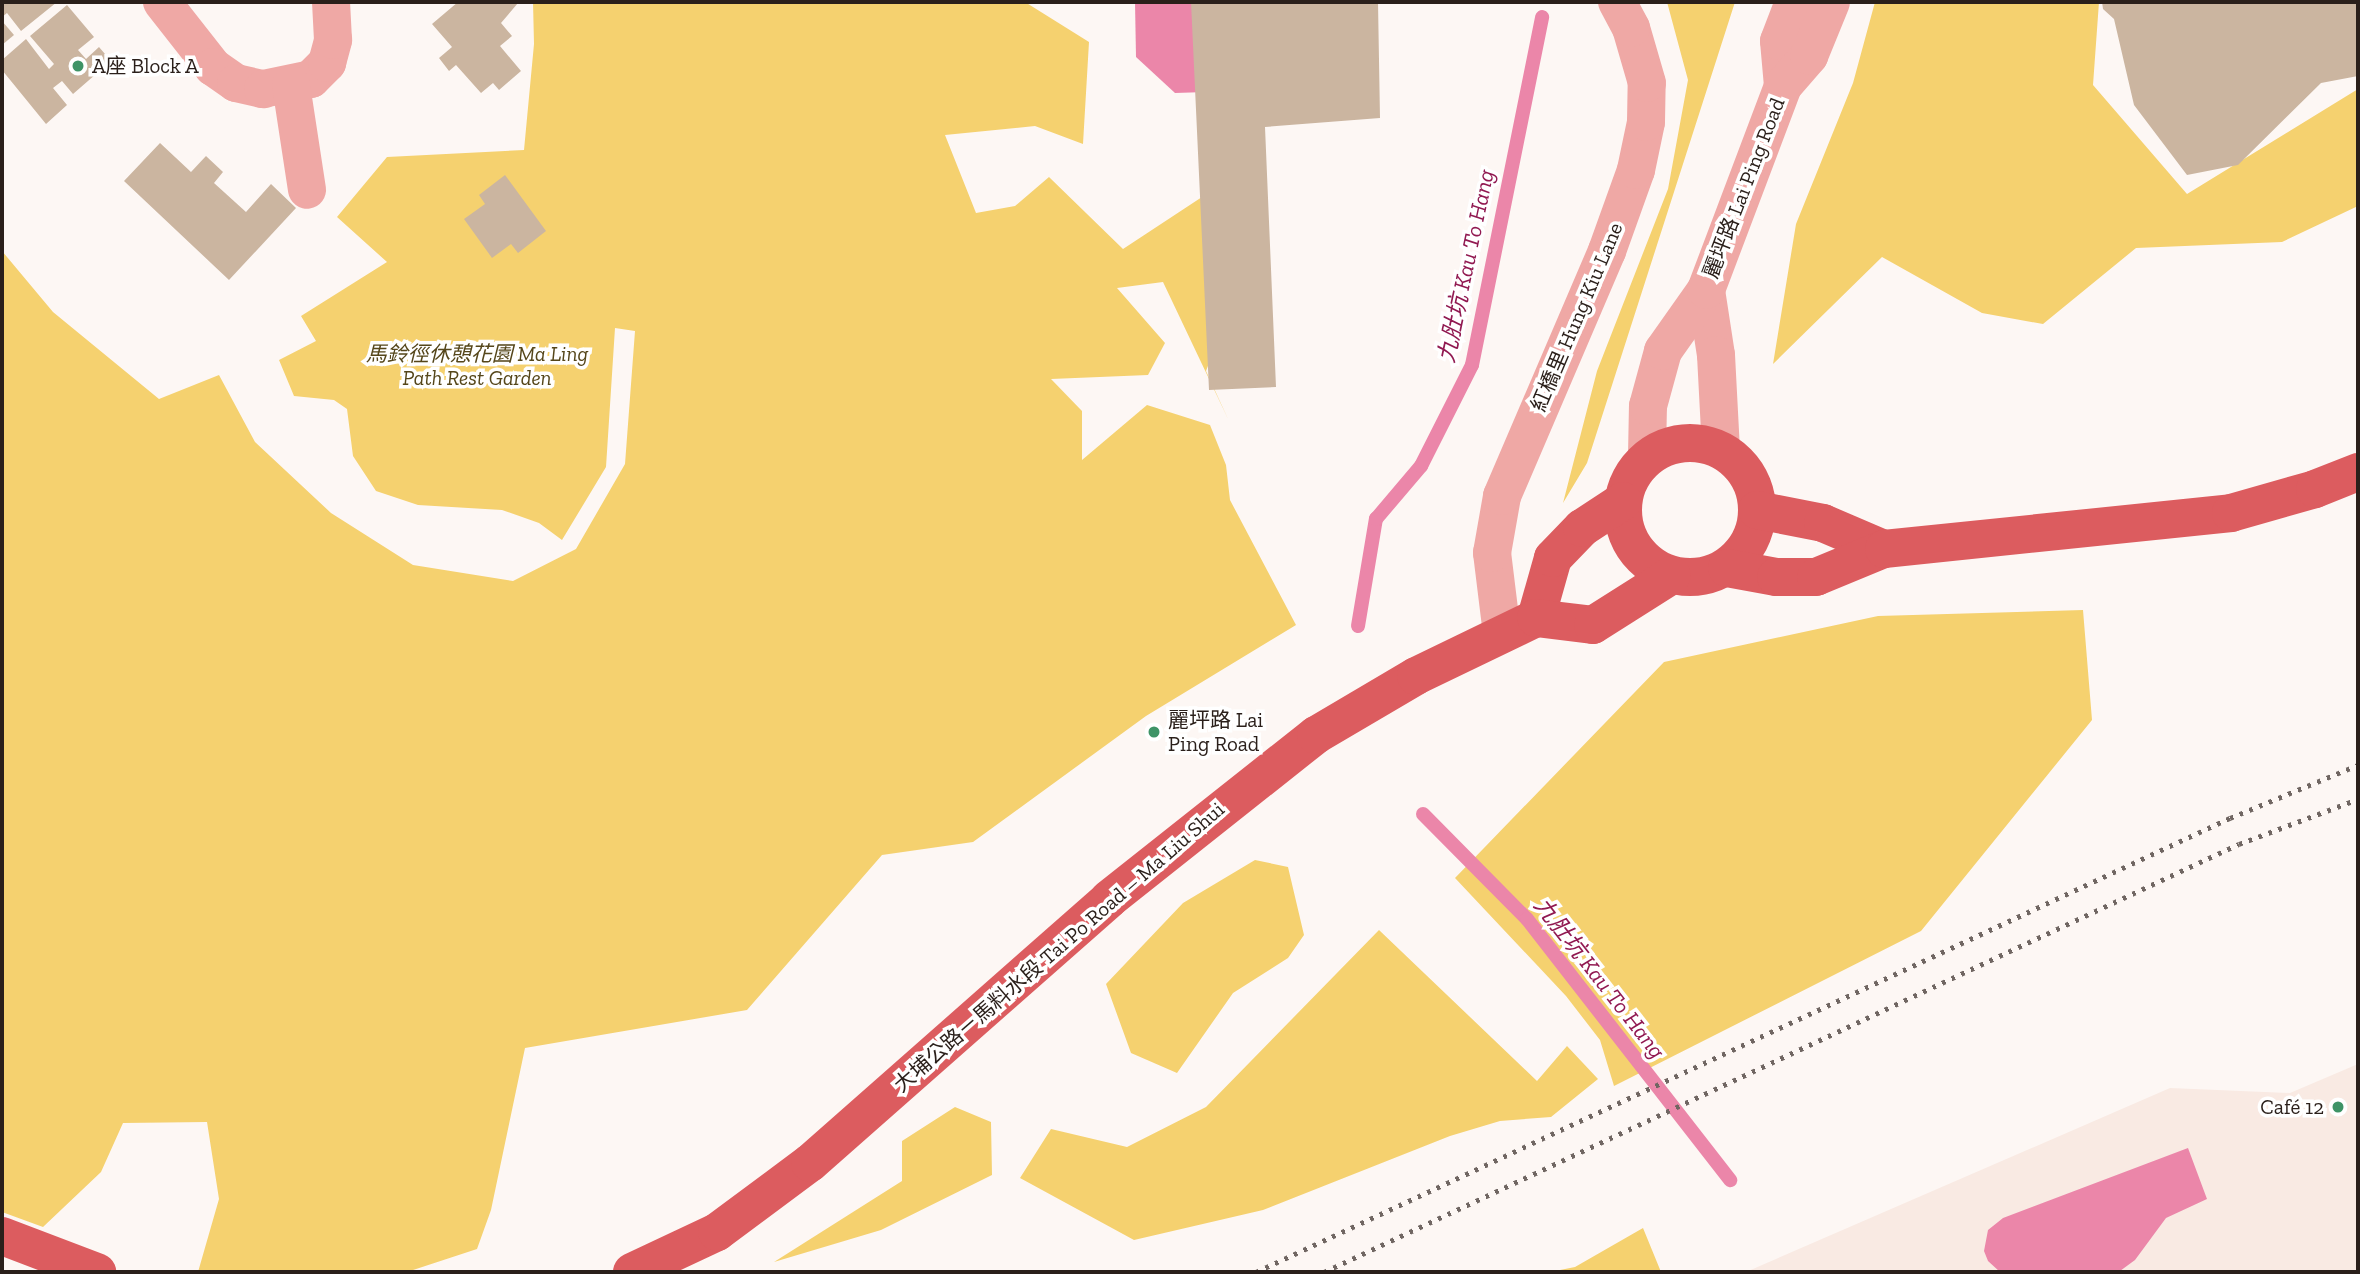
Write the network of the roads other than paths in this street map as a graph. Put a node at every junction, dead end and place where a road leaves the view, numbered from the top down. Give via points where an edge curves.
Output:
1 (331, 2) edge
2 (1617, 2) edge
3 (1794, 2) edge
4 (1830, 2) edge
5 (156, 11) edge
6 (291, 85) junction
7 (1783, 86) junction
8 (307, 190) dead end
9 (1706, 290) junction
10 (1721, 450) junction
11 (1647, 456) junction
12 (2358, 472) edge
13 (1623, 501) junction
14 (1757, 510) junction
15 (1884, 549) junction
16 (1727, 568) junction
17 (1672, 575) junction
18 (1519, 626) junction
19 (2, 1236) edge
20 (97, 1272) edge
21 (632, 1272) edge

1 - 6 street via 333,40 327,63 311,79
2 - 18 street, 紅橋里 Hung Kiu Lane via 1631,28 1647,83 1646,121 1636,170 1607,251 1502,496 1493,553
3 - 7 street, 麗坪路 Lai Ping Road via 1779,41
4 - 7 street, 麗坪路 Lai Ping Road via 1809,56
5 - 6 street via 236,83 263,89
6 - 8 street
7 - 9 street, 麗坪路 Lai Ping Road
9 - 10 street, 麗坪路 Lai Ping Road via 1716,355
9 - 11 street, 麗坪路 Lai Ping Road via 1663,351 1648,406
10 - 11 main road via 1683,443
10 - 14 main road via 1746,474
11 - 13 main road via 1630,480
12 - 15 main road via 2231,513
13 - 17 main road via 1624,522 1633,546 1647,562
13 - 18 main road via 1582,527 1553,558
14 - 15 main road via 1823,523
14 - 16 main road via 1748,543
15 - 16 main road via 1816,577 1776,577
16 - 17 main road via 1701,577
17 - 18 main road via 1593,625
18 - 21 main road, 大埔公路－馬料水段 Tai Po Road – Ma Liu Shui via 1316,735 1109,899 810,1163 717,1232
19 - 20 main road

